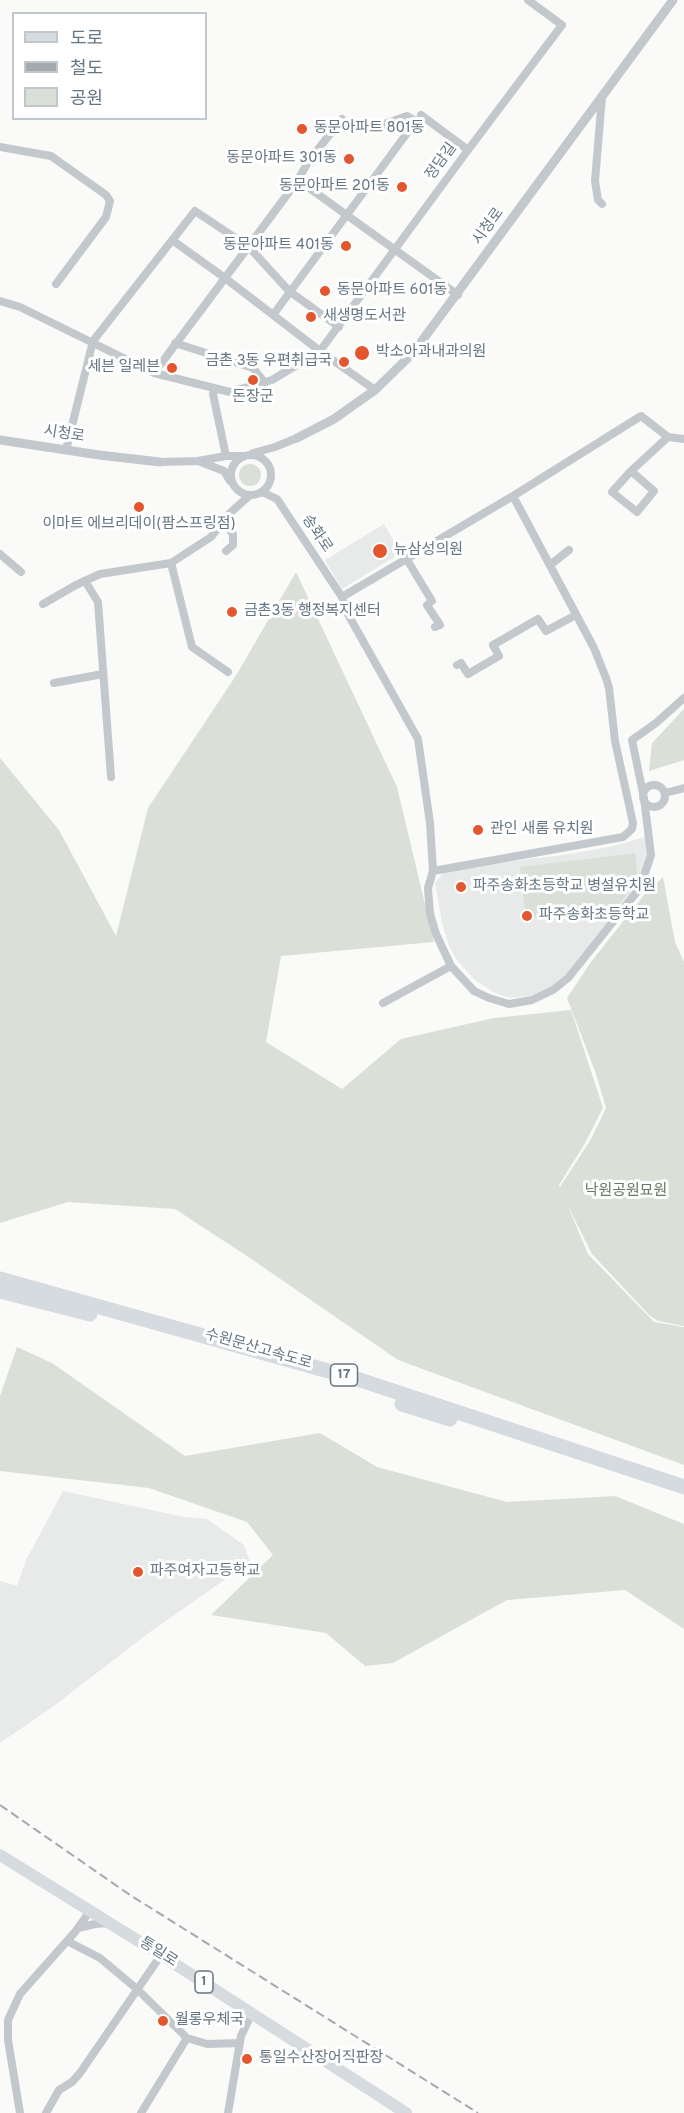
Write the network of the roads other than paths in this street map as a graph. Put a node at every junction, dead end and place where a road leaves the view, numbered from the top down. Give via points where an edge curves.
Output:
1 (528, 0) edge
2 (673, 0) edge
3 (602, 97) junction
4 (421, 115) dead end
5 (342, 119) dead end
6 (381, 125) dead end
7 (0, 147) edge
8 (468, 150) junction
9 (298, 180) junction
10 (602, 204) dead end
11 (346, 216) junction
12 (172, 240) junction
13 (249, 247) junction
14 (395, 249) junction
15 (225, 278) junction
16 (57, 285) dead end
17 (289, 291) junction
18 (458, 295) junction
19 (0, 301) edge
20 (273, 315) junction
21 (339, 327) junction
22 (93, 341) junction
23 (175, 343) junction
24 (320, 351) junction
25 (154, 373) junction
26 (266, 383) junction
27 (216, 389) junction
28 (375, 390) junction
29 (668, 437) junction
30 (297, 438) joint
31 (684, 439) edge
32 (0, 440) edge
33 (275, 447) junction
34 (66, 450) junction
35 (245, 455) junction
36 (226, 456) junction
37 (198, 461) junction
38 (160, 462) joint
39 (268, 463) junction
40 (631, 471) junction
41 (232, 484) junction
42 (269, 484) junction
43 (262, 492) junction
44 (250, 495) junction
45 (513, 496) junction
46 (277, 499) junction
47 (230, 513) junction
48 (569, 550) dead end
49 (226, 551) dead end
50 (0, 554) edge
51 (406, 558) junction
52 (171, 563) junction
53 (550, 565) junction
54 (21, 572) dead end
55 (85, 581) junction
56 (342, 597) junction
57 (43, 604) dead end
58 (576, 615) junction
59 (435, 627) dead end
60 (457, 665) dead end
61 (228, 672) dead end
62 (103, 674) junction
63 (54, 683) dead end
64 (684, 698) edge
65 (632, 740) junction
66 (615, 741) junction
67 (111, 777) dead end
68 (684, 788) edge
69 (665, 793) junction
70 (644, 798) junction
71 (433, 871) junction
72 (451, 966) junction
73 (383, 1003) dead end
74 (0, 1279) edge
75 (0, 1292) edge
76 (684, 1486) edge
77 (684, 1497) edge
78 (2, 1854) edge
79 (90, 1911) junction
80 (111, 1923) junction
81 (78, 1928) junction
82 (67, 1941) junction
83 (161, 1955) junction
84 (137, 1989) junction
85 (252, 2013) junction
86 (187, 2038) junction
87 (240, 2043) junction
88 (20, 2113) edge
89 (46, 2113) edge
90 (141, 2113) edge
91 (228, 2113) edge
92 (406, 2113) edge

1 - 8 street, 정담길 via 562,25
2 - 3 street, 시청로
3 - 10 street via 595,181
3 - 18 street, 시청로
4 - 8 street
5 - 9 street
6 - 11 street via 407,116 416,121
7 - 16 street via 51,156 110,201 106,217
8 - 14 street, 정담길
9 - 11 street
9 - 13 street
11 - 14 street
11 - 17 street
12 - 13 street via 195,211
12 - 15 street
12 - 22 street
13 - 15 street
13 - 17 street
14 - 18 street
14 - 21 street, 정담길
15 - 20 street
15 - 23 street
17 - 20 street
17 - 21 street
18 - 28 street, 시청로 via 413,353
19 - 22 street, 정담길
20 - 24 street
21 - 24 street, 정담길
22 - 25 street, 정담길
22 - 34 street
23 - 25 street
23 - 26 street via 253,368
24 - 26 street, 정담길
24 - 28 street
25 - 27 street, 정담길
26 - 27 street, 정담길 via 230,392
27 - 36 street via 213,394
28 - 30 street, 시청로 via 334,419
29 - 31 street
29 - 40 street
29 - 45 street via 641,416
30 - 33 street
32 - 34 street, 시청로
33 - 35 street
33 - 39 street
34 - 38 street, 시청로
35 - 36 street
35 - 39 street via 259,456
35 - 41 street via 232,465
36 - 37 street
37 - 38 street
37 - 41 street via 224,471
39 - 42 street
40 - 40 street via 654,491 637,512 612,492
41 - 44 street
42 - 43 street
42 - 46 street, 송화로
43 - 44 street
43 - 46 street
44 - 47 street
45 - 51 street
45 - 53 street
46 - 56 street, 송화로
47 - 49 street via 227,526 233,534 233,545
47 - 52 street via 211,537
48 - 53 street
50 - 54 street
51 - 56 street
51 - 59 street via 432,602 428,605 440,625
52 - 55 street via 100,574
52 - 61 street via 192,647
53 - 58 street
55 - 57 street
55 - 62 street via 98,602
56 - 71 street, 송화로 via 345,609 418,739
58 - 60 street via 546,631 538,620 493,645 499,656 468,674 461,663
58 - 66 street via 609,688
62 - 63 street
62 - 67 street
64 - 65 street
65 - 66 street
65 - 70 street, 송화로
66 - 71 street via 633,816 628,834
68 - 69 street
69 - 70 street via 652,786 645,790
69 - 70 street via 663,803 657,807 650,807
70 - 72 street, 송화로 via 651,855 644,879 568,978 532,1000 508,1004 474,991
71 - 72 street, 송화로 via 428,888 430,914
72 - 73 street
74 - 76 highway, 수원문산고속도로 / 17 via 357,1378
75 - 77 highway, 수원문산고속도로 / 17 via 283,1367
78 - 79 main road, 통일로 / 1
79 - 80 main road, 통일로 / 1
79 - 81 street
80 - 81 street
80 - 83 main road, 통일로 / 1
81 - 82 street
82 - 84 street via 100,1958
82 - 88 street via 20,1994 8,2020
83 - 84 street
83 - 85 main road, 통일로 / 1
84 - 86 street
84 - 89 street via 80,2073 59,2090
85 - 87 street
85 - 92 main road, 통일로 / 1
86 - 87 street via 207,2044
86 - 90 street
87 - 91 street

